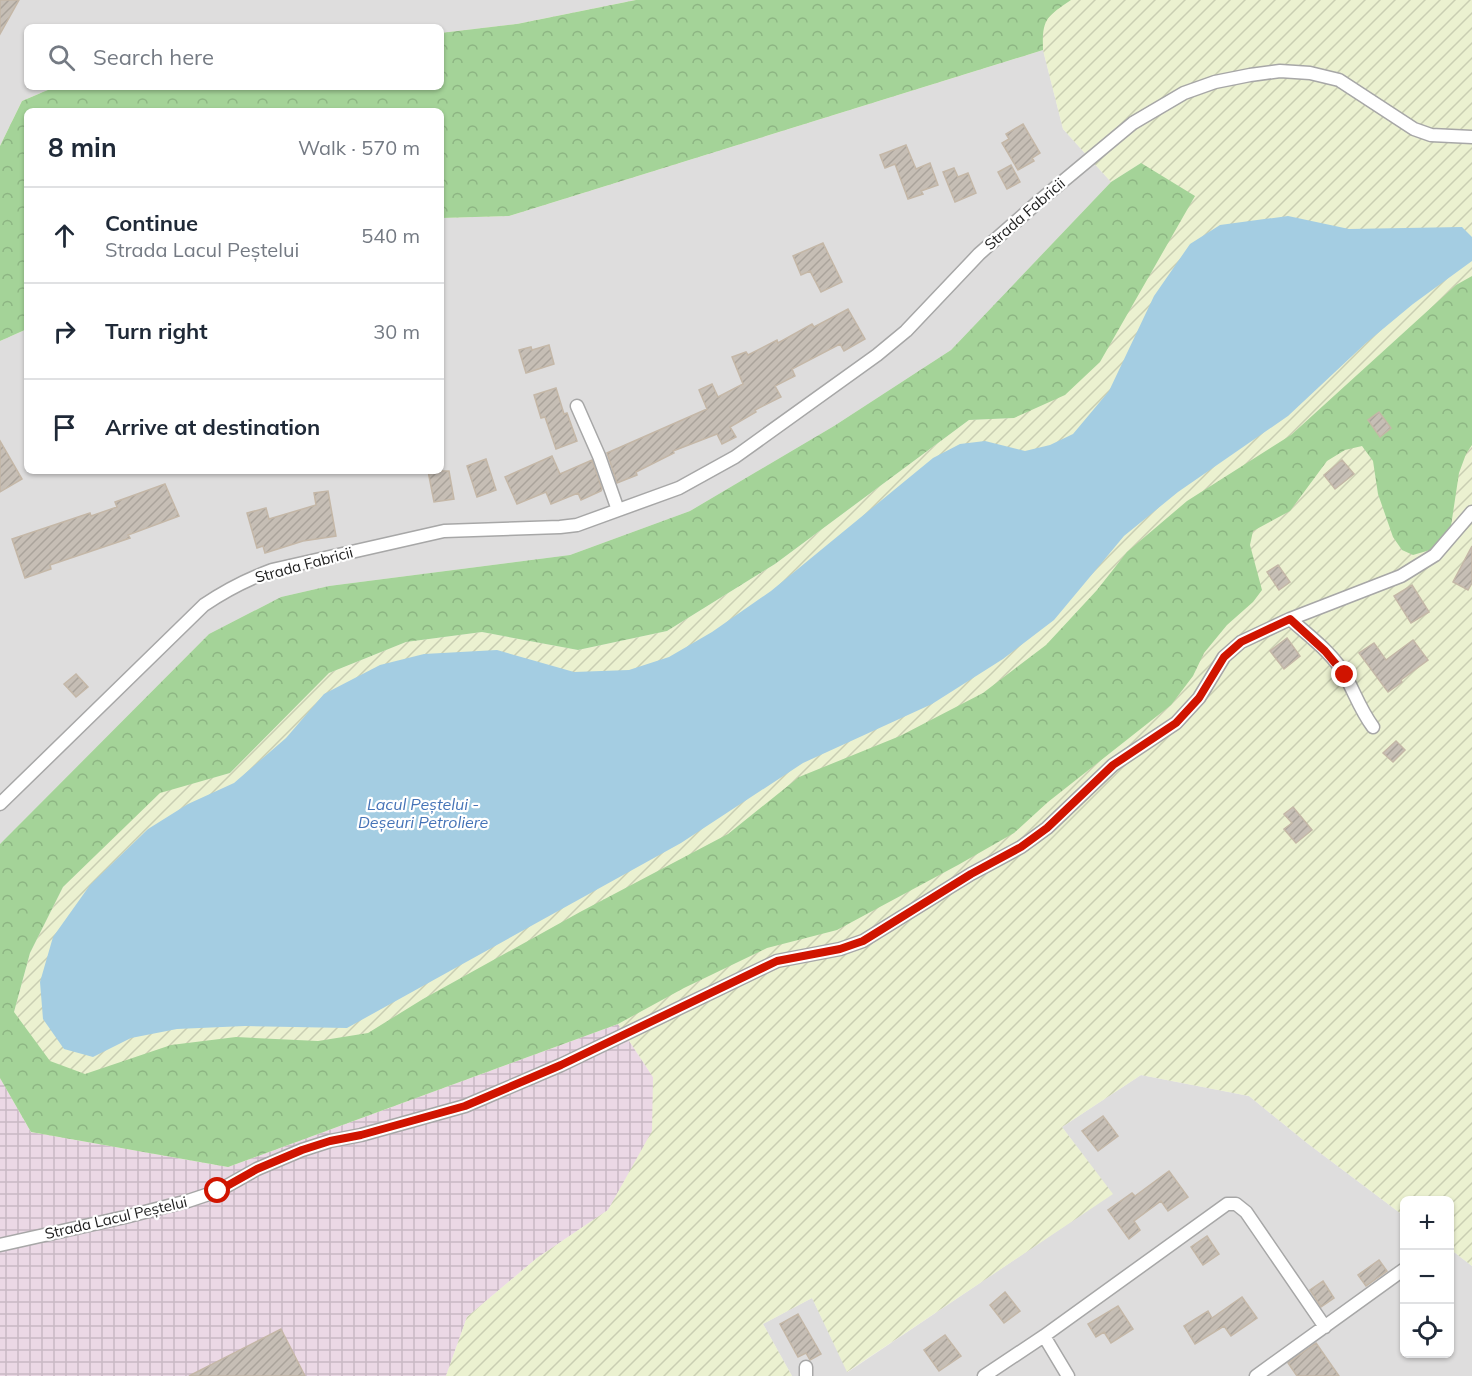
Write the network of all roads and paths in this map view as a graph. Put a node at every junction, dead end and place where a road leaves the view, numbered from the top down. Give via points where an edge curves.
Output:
1 (1472, 137) edge
2 (577, 406) dead end
3 (618, 510) junction
4 (1472, 512) edge
5 (1290, 619) junction
6 (1372, 727) dead end
7 (0, 804) edge
8 (0, 1245) edge
9 (1400, 1272) edge
10 (1325, 1327) junction
11 (1044, 1336) junction
12 (984, 1376) edge
13 (1068, 1376) edge
14 (1256, 1376) edge

1 - 3 street, Strada Fabricii via 1431,135 1414,129 1339,80 1310,73 1250,75 1184,93 1133,123 1047,195 979,254 906,331 843,380 735,457 679,488
2 - 3 street
3 - 7 street, Strada Fabricii via 577,525 444,531 273,570 224,591
4 - 5 street, Strada Lacul Peștelui via 1435,555 1401,576
5 - 6 street via 1345,675
5 - 8 street, Strada Lacul Peștelui via 1241,642 1224,657 1199,698 1176,723 1113,765 1047,828 863,941 777,961 561,1065 465,1106 302,1150 218,1191 188,1201
9 - 10 street
10 - 11 street via 1246,1212 1236,1204 1227,1204
10 - 14 street
11 - 12 street
11 - 13 street

